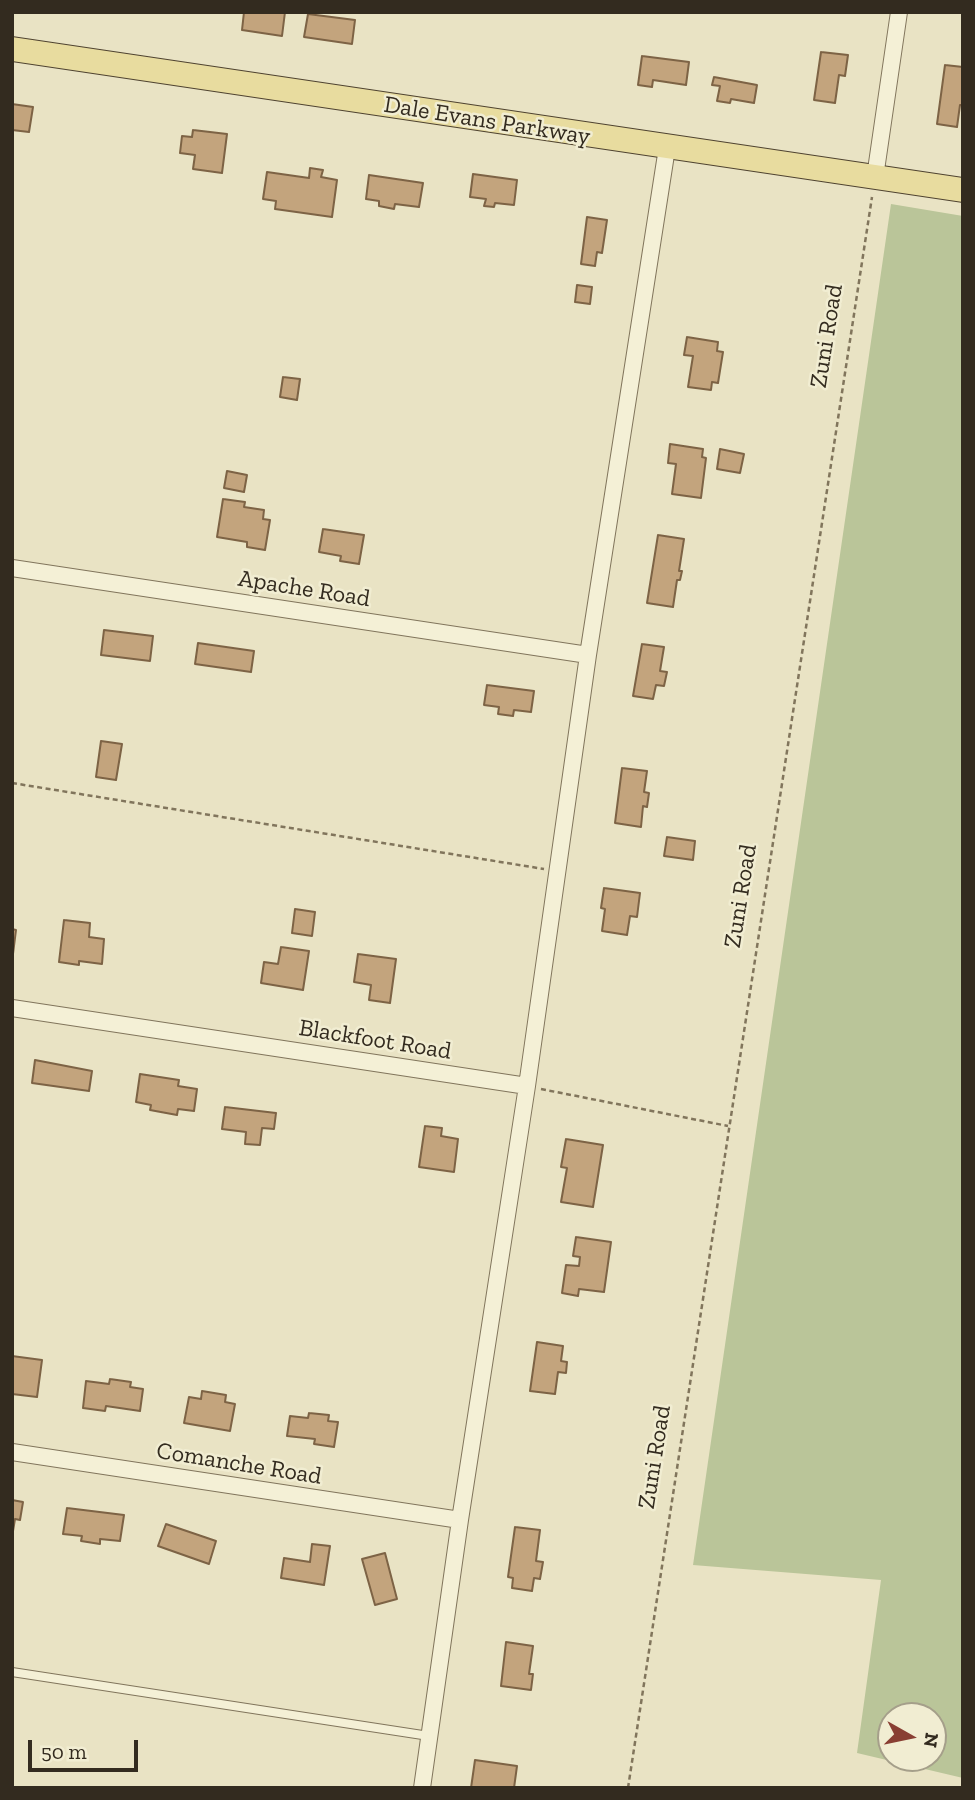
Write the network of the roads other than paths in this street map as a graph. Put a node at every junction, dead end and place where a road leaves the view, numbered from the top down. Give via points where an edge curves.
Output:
1 (899, 12) edge
2 (12, 49) edge
3 (667, 148) junction
4 (875, 177) junction
5 (963, 190) edge
6 (12, 568) edge
7 (588, 655) junction
8 (12, 1008) edge
9 (527, 1086) junction
10 (12, 1451) edge
11 (460, 1520) junction
12 (12, 1672) edge
13 (429, 1736) junction
14 (422, 1788) edge

1 - 4 street
2 - 3 main road, Dale Evans Parkway
3 - 4 main road, Dale Evans Parkway
3 - 7 street
4 - 5 main road, Dale Evans Parkway
6 - 7 street, Apache Road
7 - 9 street
8 - 9 street, Blackfoot Road
9 - 11 street
10 - 11 street, Comanche Road
11 - 13 street
12 - 13 lane
13 - 14 street

